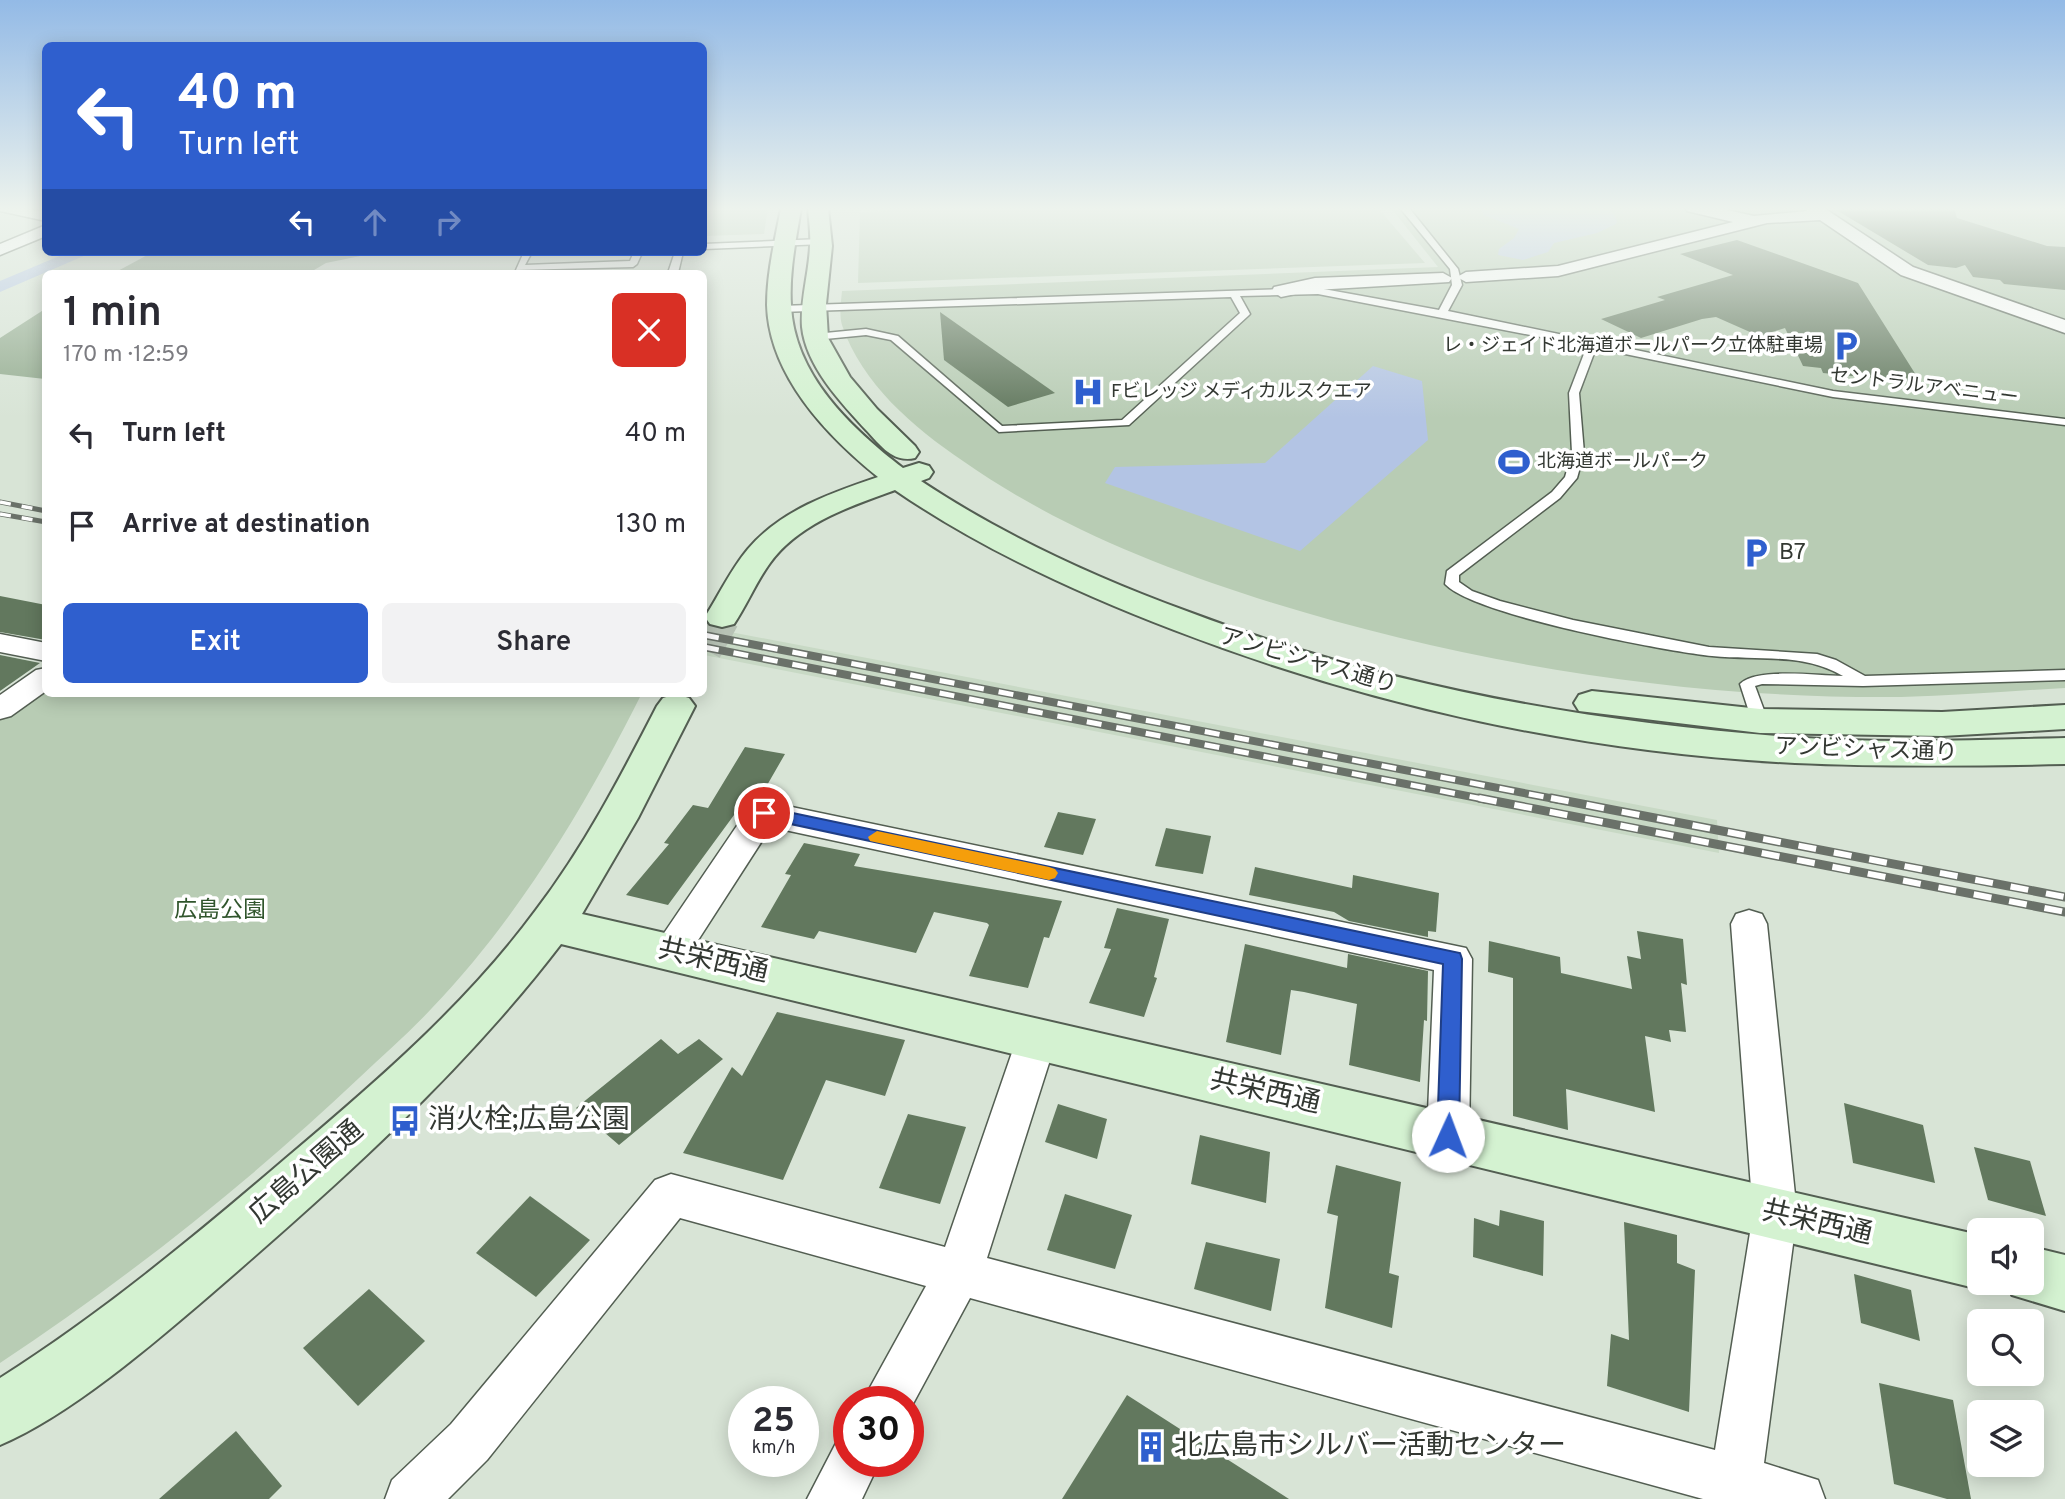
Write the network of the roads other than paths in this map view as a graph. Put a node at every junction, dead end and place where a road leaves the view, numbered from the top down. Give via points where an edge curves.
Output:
1 (780, 278) edge
2 (818, 278) edge
3 (1443, 278) dead end
4 (1456, 278) edge
5 (1926, 278) edge
6 (1281, 291) junction
7 (1233, 292) junction
8 (1977, 296) junction
9 (2052, 303) dead end
10 (780, 309) junction
11 (1442, 313) junction
12 (815, 322) junction
13 (2065, 327) edge
14 (1592, 345) junction
15 (2065, 422) edge
16 (913, 474) junction
17 (722, 617) tunnel mouth
18 (0, 643) edge
19 (42, 651) edge
20 (2065, 675) edge
21 (42, 680) edge
22 (1863, 681) junction
23 (676, 706) dead end
24 (0, 709) edge
25 (2065, 718) edge
26 (1760, 721) junction
27 (2065, 751) edge
28 (551, 923) junction
29 (1749, 924) dead end
30 (671, 952) junction
31 (1037, 1038) junction
32 (1448, 1136) junction
33 (1775, 1214) junction
34 (1967, 1259) edge
35 (960, 1272) junction
36 (2044, 1278) edge
37 (2065, 1283) edge
38 (896, 1386) edge
39 (0, 1414) edge
40 (845, 1477) edge
41 (1734, 1490) edge
42 (411, 1499) edge
43 (833, 1499) edge
44 (1799, 1499) edge

1 - 10 street, アンビシャス通り
2 - 12 street
3 - 6 street via 1315,284
4 - 11 lane via 1457,285
5 - 8 street
6 - 7 lane, セントラルアベニュー
6 - 11 lane, セントラルアベニュー via 1318,291
7 - 12 lane, セントラルアベニュー
7 - 12 lane via 1245,314 1125,423 999,429 894,338
8 - 9 street
8 - 13 street
10 - 12 lane, セントラルアベニュー
10 - 16 street, アンビシャス通り via 784,338 797,367 842,430
11 - 14 lane, セントラルアベニュー
12 - 16 street, アンビシャス通り via 828,363 896,445
14 - 15 lane, セントラルアベニュー via 1833,394
14 - 22 lane via 1574,393 1578,453 1571,478 1556,495 1452,574 1452,584 1464,594 1503,605 1664,643 1721,652 1811,657
16 - 17 street via 834,505 786,532 759,557
16 - 26 street, アンビシャス通り via 1143,582 1333,647 1414,669 1582,702
16 - 27 street, アンビシャス通り via 962,521 1077,580 1256,649 1378,684 1513,714 1711,743 1900,754
18 - 19 street
20 - 22 lane
21 - 24 street
22 - 26 lane via 1760,679 1747,684
23 - 28 street, 広島公園通 via 624,810
25 - 26 street, アンビシャス通り via 1942,724
28 - 30 street, 共栄西通
28 - 39 street, 広島公園通 via 507,979 397,1095 201,1267 89,1354
29 - 33 street
30 - 31 street, 共栄西通
30 - 32 street via 764,813 1453,959
31 - 32 street, 共栄西通
31 - 35 street
32 - 33 street, 共栄西通
33 - 34 street, 共栄西通
33 - 41 street
35 - 38 street
35 - 41 street
35 - 42 street via 671,1195 469,1442
36 - 37 street
40 - 43 street
41 - 44 street

